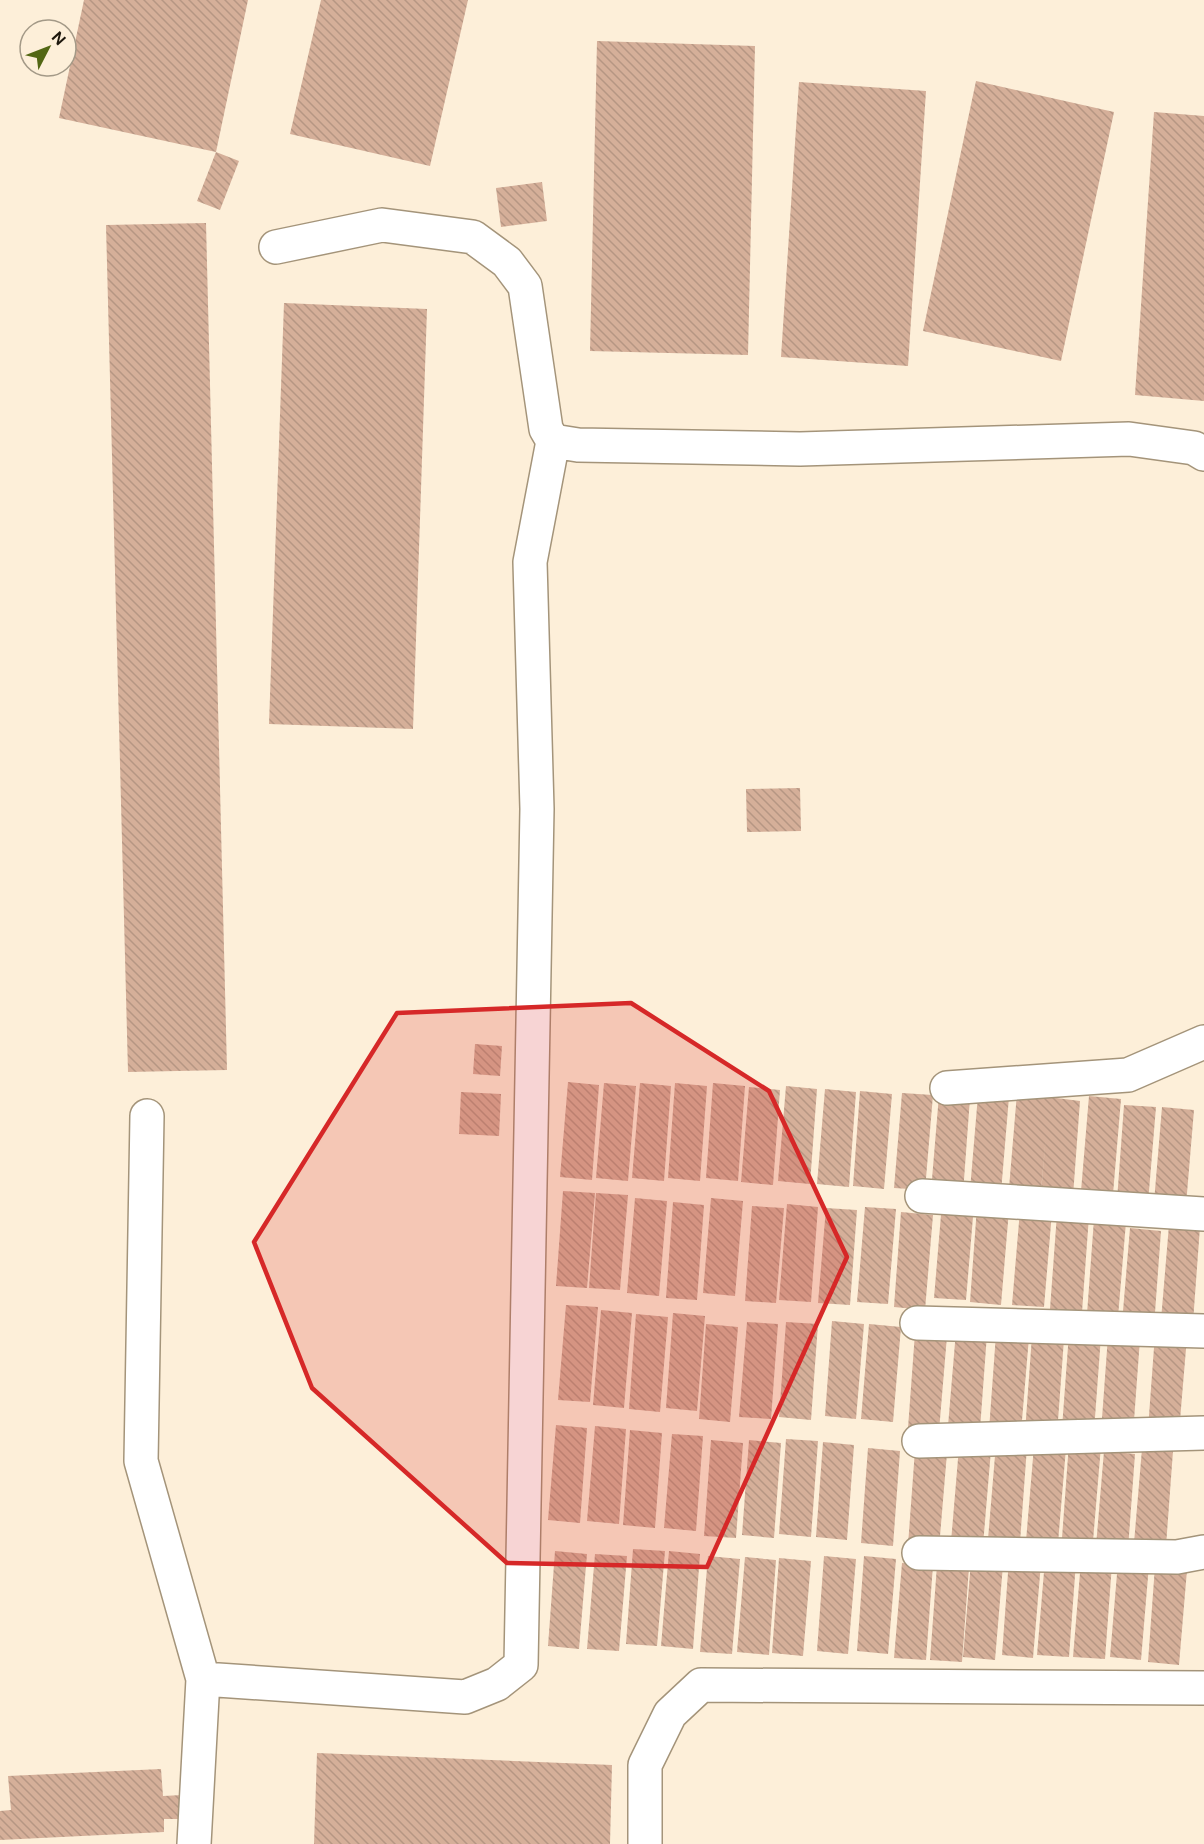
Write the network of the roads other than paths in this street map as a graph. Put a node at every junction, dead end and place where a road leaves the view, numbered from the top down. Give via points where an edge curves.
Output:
1 (276, 247) dead end
2 (554, 441) junction
3 (1204, 454) edge
4 (1204, 1042) edge
5 (947, 1088) dead end
6 (147, 1116) dead end
7 (922, 1196) dead end
8 (1204, 1214) edge
9 (917, 1323) dead end
10 (1204, 1331) edge
11 (1204, 1432) edge
12 (919, 1441) dead end
13 (1204, 1552) edge
14 (919, 1553) dead end
15 (203, 1680) junction
16 (1204, 1688) edge
17 (194, 1844) edge
18 (645, 1844) edge

1 - 2 lane via 382,225 473,237 507,262 525,286 546,429
2 - 3 lane via 578,445 800,449 1129,439 1194,448
2 - 15 lane via 530,562 537,809 521,1665 497,1684 465,1697
4 - 5 lane via 1128,1075
6 - 15 lane via 141,1461
7 - 8 lane
9 - 10 lane
11 - 12 lane
13 - 14 lane via 1177,1557
15 - 17 lane
16 - 18 lane via 701,1685 670,1714 645,1765

